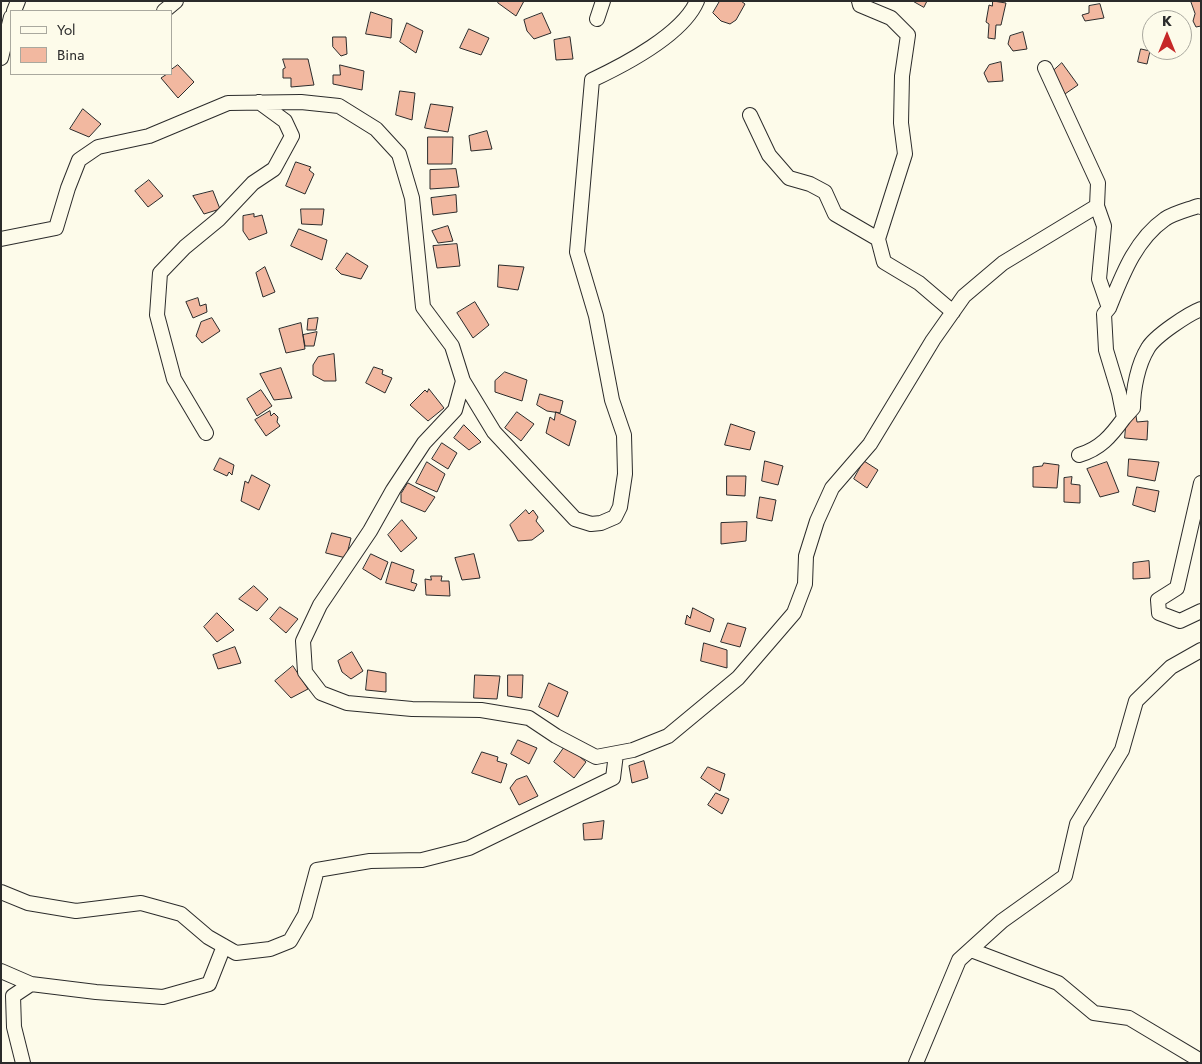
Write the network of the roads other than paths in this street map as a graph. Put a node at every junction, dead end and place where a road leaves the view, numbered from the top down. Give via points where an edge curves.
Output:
1 (176, 1) edge
2 (603, 1) edge
3 (697, 1) edge
4 (859, 1) edge
5 (165, 10) edge
6 (597, 19) dead end
7 (10, 23) edge
8 (1, 58) edge
9 (1045, 68) dead end
10 (259, 102) junction
11 (750, 115) dead end
12 (1097, 206) junction
13 (1201, 207) edge
14 (1, 239) edge
15 (878, 239) junction
16 (1109, 308) junction
17 (1201, 309) edge
18 (952, 312) junction
19 (464, 381) junction
20 (1124, 418) junction
21 (206, 432) dead end
22 (1079, 455) dead end
23 (1201, 483) edge
24 (1201, 611) edge
25 (1201, 650) edge
26 (616, 754) junction
27 (1, 892) edge
28 (224, 946) junction
29 (971, 950) junction
30 (1, 971) edge
31 (31, 984) junction
32 (1201, 1061) edge
33 (23, 1063) edge
34 (916, 1063) edge

1 - 5 street
2 - 6 street
3 - 19 street via 693,12 647,52 592,80 577,252 596,316 612,400 624,435 625,474 620,508 615,517 591,524 575,519 494,432
4 - 15 street via 860,5 891,18 908,35 902,76 901,123 905,154
7 - 8 street
9 - 12 street via 1098,183
10 - 14 street via 228,103 149,136 98,147 79,160 56,228
10 - 19 street via 339,106 376,130 400,154 412,198 423,307 452,346
10 - 21 street via 285,121 292,136 274,169 253,182 219,219 160,273 157,315 174,379
11 - 15 street via 769,155 789,178 825,192 836,214
12 - 16 street via 1104,226 1099,279
12 - 18 street via 1003,263 964,296
13 - 16 street via 1166,218 1149,232 1128,262
15 - 18 street via 884,262 919,283
16 - 20 street via 1104,314 1106,350
17 - 20 street via 1186,315 1148,346 1133,392 1133,408
18 - 26 street via 870,444 832,488 806,556 805,584 794,613 738,678 668,736
19 - 26 street via 455,410 424,443 320,605 303,641 305,672 321,693 347,703 481,710 529,718 596,758
20 - 22 street via 1093,451
23 - 24 street via 1177,588 1158,600 1159,614 1180,621
25 - 29 street via 1171,667 1136,701 1122,750 1078,824 1065,876 1002,921
26 - 28 street via 612,778 469,848 422,860 370,861 318,870 305,915 290,941 270,949 236,953
27 - 28 street via 28,904 76,911 141,903 181,914
28 - 31 street via 209,984 163,996
29 - 32 street via 1058,983 1094,1013 1129,1018
29 - 34 street via 959,960
30 - 31 street
31 - 33 street via 13,996 14,1027

